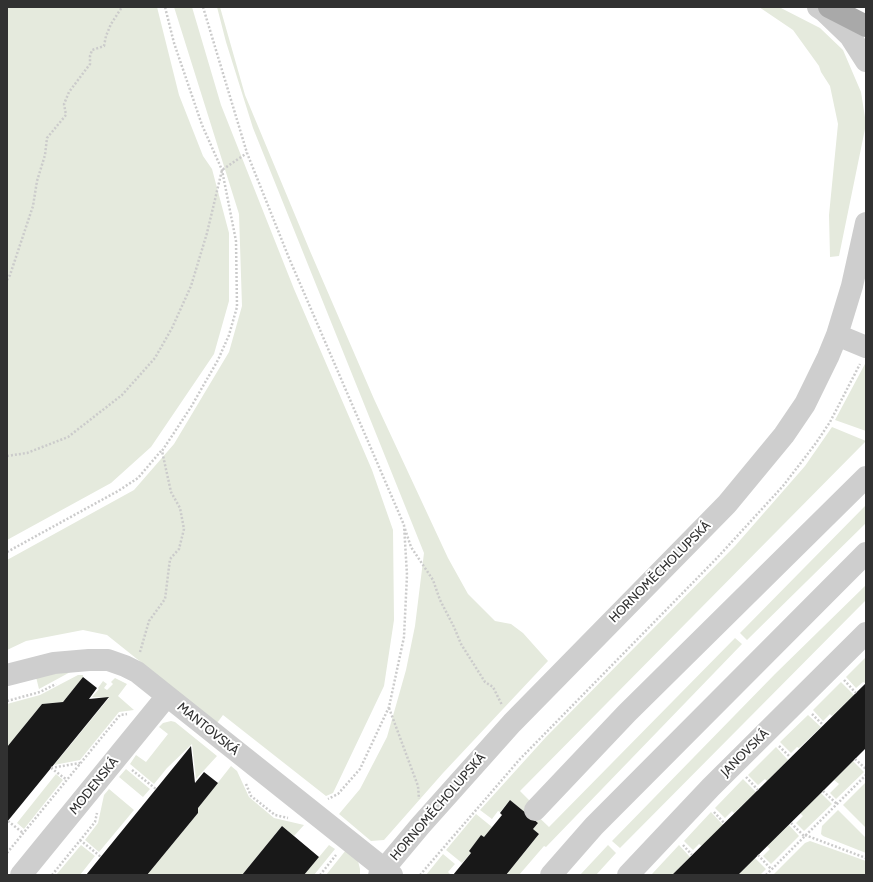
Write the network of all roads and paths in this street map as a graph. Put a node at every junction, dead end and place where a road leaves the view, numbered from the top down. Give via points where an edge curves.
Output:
1 (122, 7) edge
2 (165, 7) edge
3 (203, 7) edge
4 (818, 7) edge
5 (828, 7) edge
6 (866, 26) edge
7 (866, 61) edge
8 (247, 153) junction
9 (222, 170) junction
10 (866, 223) edge
11 (7, 280) edge
12 (837, 335) junction
13 (864, 352) edge
14 (162, 451) junction
15 (7, 456) edge
16 (866, 477) edge
17 (404, 525) junction
18 (7, 552) edge
19 (866, 553) edge
20 (866, 633) edge
21 (137, 672) junction
22 (7, 675) edge
23 (841, 677) dead end
24 (58, 682) dead end
25 (856, 693) dead end
26 (167, 696) junction
27 (7, 701) edge
28 (388, 708) junction
29 (808, 710) dead end
30 (152, 714) junction
31 (512, 723) junction
32 (823, 725) dead end
33 (775, 742) dead end
34 (790, 758) dead end
35 (855, 759) dead end
36 (81, 763) junction
37 (866, 769) edge
38 (131, 770) dead end
39 (744, 774) dead end
40 (866, 775) edge
41 (67, 780) junction
42 (246, 783) dead end
43 (156, 789) dead end
44 (758, 790) dead end
45 (824, 790) dead end
46 (338, 794) dead end
47 (837, 804) junction
48 (99, 808) dead end
49 (710, 808) dead end
50 (535, 810) dead end
51 (290, 819) dead end
52 (8, 820) dead end
53 (724, 823) dead end
54 (791, 823) dead end
55 (420, 826) junction
56 (24, 833) junction
57 (805, 836) junction
58 (80, 840) junction
59 (679, 841) dead end
60 (340, 850) dead end
61 (7, 853) edge
62 (692, 855) dead end
63 (758, 855) dead end
64 (101, 857) dead end
65 (866, 858) edge
66 (771, 870) junction
67 (385, 873) edge
68 (21, 875) edge
69 (52, 875) edge
70 (320, 875) edge
71 (420, 875) edge
72 (551, 875) edge
73 (628, 875) edge
74 (766, 875) edge

1 - 11 path via 111,24 104,46 92,50 90,64 69,92 64,104 66,115 47,138 33,206
2 - 9 path via 174,43 199,117
3 - 8 path
4 - 7 street via 850,36
5 - 6 main road
8 - 9 path
8 - 17 path via 289,258
9 - 14 path via 236,241 237,307 218,360
9 - 15 path via 191,286 155,358 122,395 68,437 27,453
10 - 12 street, HORNOMĚCHOLUPSKÁ via 852,286
12 - 13 street
12 - 31 street, HORNOMĚCHOLUPSKÁ via 805,404 761,464 710,522
13 - 71 path via 830,422 782,486 717,558 520,759
14 - 18 path via 138,478 118,492
14 - 21 path via 171,492 180,508 184,529 179,549 170,559 165,599 150,621 144,638
16 - 50 street via 627,713
17 - 28 path via 407,575 404,637
17 - 31 path via 411,546 433,580 461,644 485,682 493,688
19 - 72 street via 594,826
20 - 73 street, JANOVSKÁ via 711,787
21 - 22 street, MANTOVSKÁ via 108,660 90,660 54,663
21 - 26 street, MANTOVSKÁ
23 - 25 path
24 - 27 path via 40,692
26 - 30 street, MODENSKÁ
26 - 67 street, MANTOVSKÁ
28 - 46 path via 360,769
28 - 55 path via 418,786
29 - 32 path
30 - 36 path via 143,707 138,712 120,715
30 - 68 street, MODENSKÁ
31 - 55 street, HORNOMĚCHOLUPSKÁ
33 - 34 path
35 - 37 path
36 - 41 path
36 - 41 path via 51,768
38 - 43 path
39 - 44 path
40 - 47 path
41 - 56 path
42 - 51 path via 251,796 275,815
45 - 47 path
47 - 57 path
48 - 58 path via 95,822
49 - 53 path
52 - 56 path
54 - 57 path
55 - 67 street, HORNOMĚCHOLUPSKÁ
56 - 61 path
57 - 65 path
57 - 66 path
58 - 64 path
58 - 69 path
59 - 62 path
60 - 70 path
63 - 66 path
66 - 74 path

